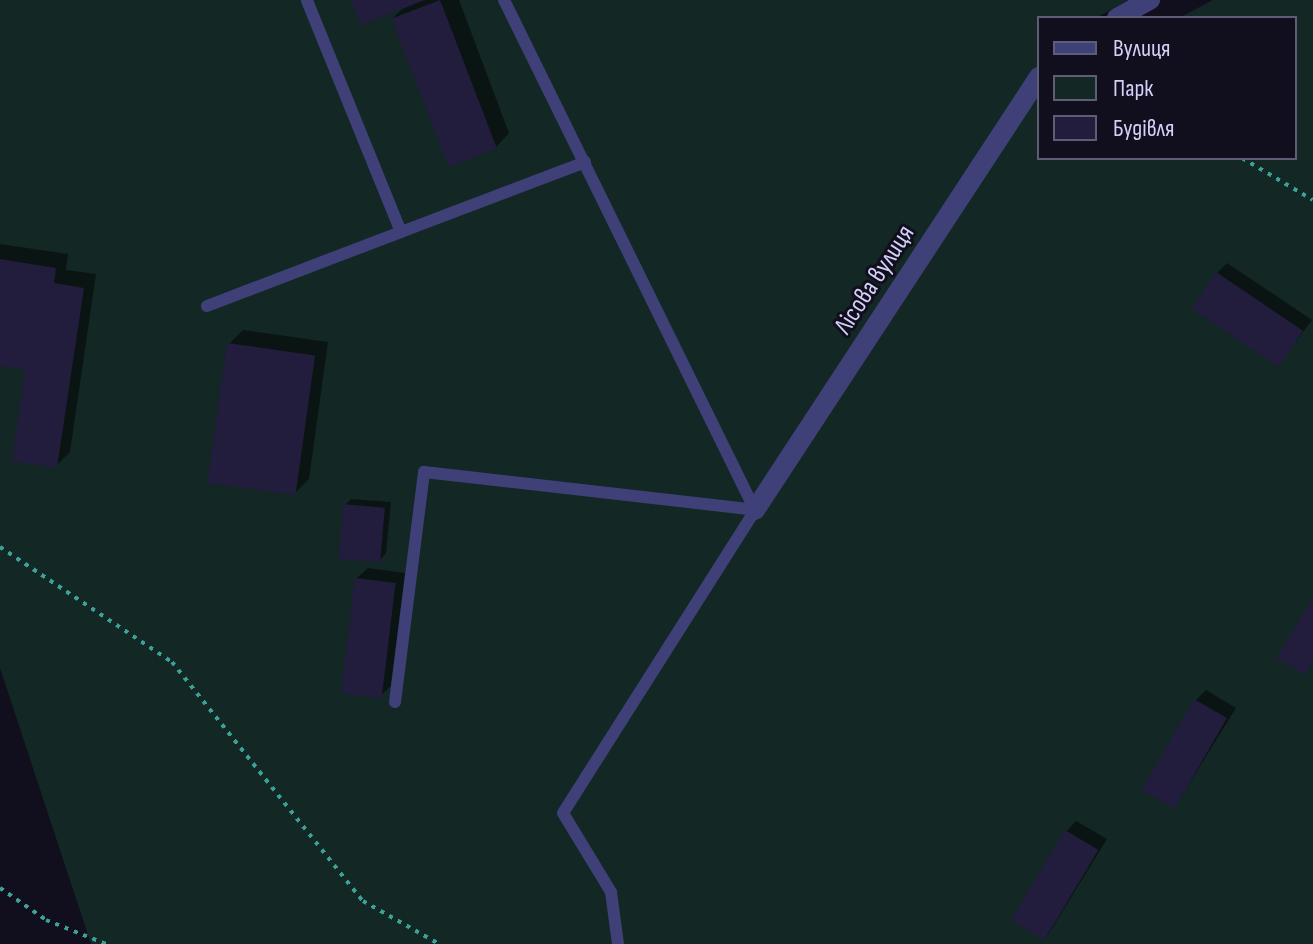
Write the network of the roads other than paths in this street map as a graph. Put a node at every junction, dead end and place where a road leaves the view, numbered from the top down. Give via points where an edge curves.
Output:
1 (307, 0) edge
2 (504, 0) edge
3 (1150, 0) edge
4 (1121, 16) edge
5 (1037, 80) edge
6 (585, 162) junction
7 (401, 232) junction
8 (207, 306) dead end
9 (755, 510) junction
10 (395, 702) dead end
11 (618, 944) edge

1 - 7 lane
2 - 6 lane
3 - 4 street
5 - 9 street, Лісова вулиця
6 - 7 lane
6 - 9 lane
7 - 8 lane
9 - 10 lane via 424,472
9 - 11 lane via 563,813 611,892

